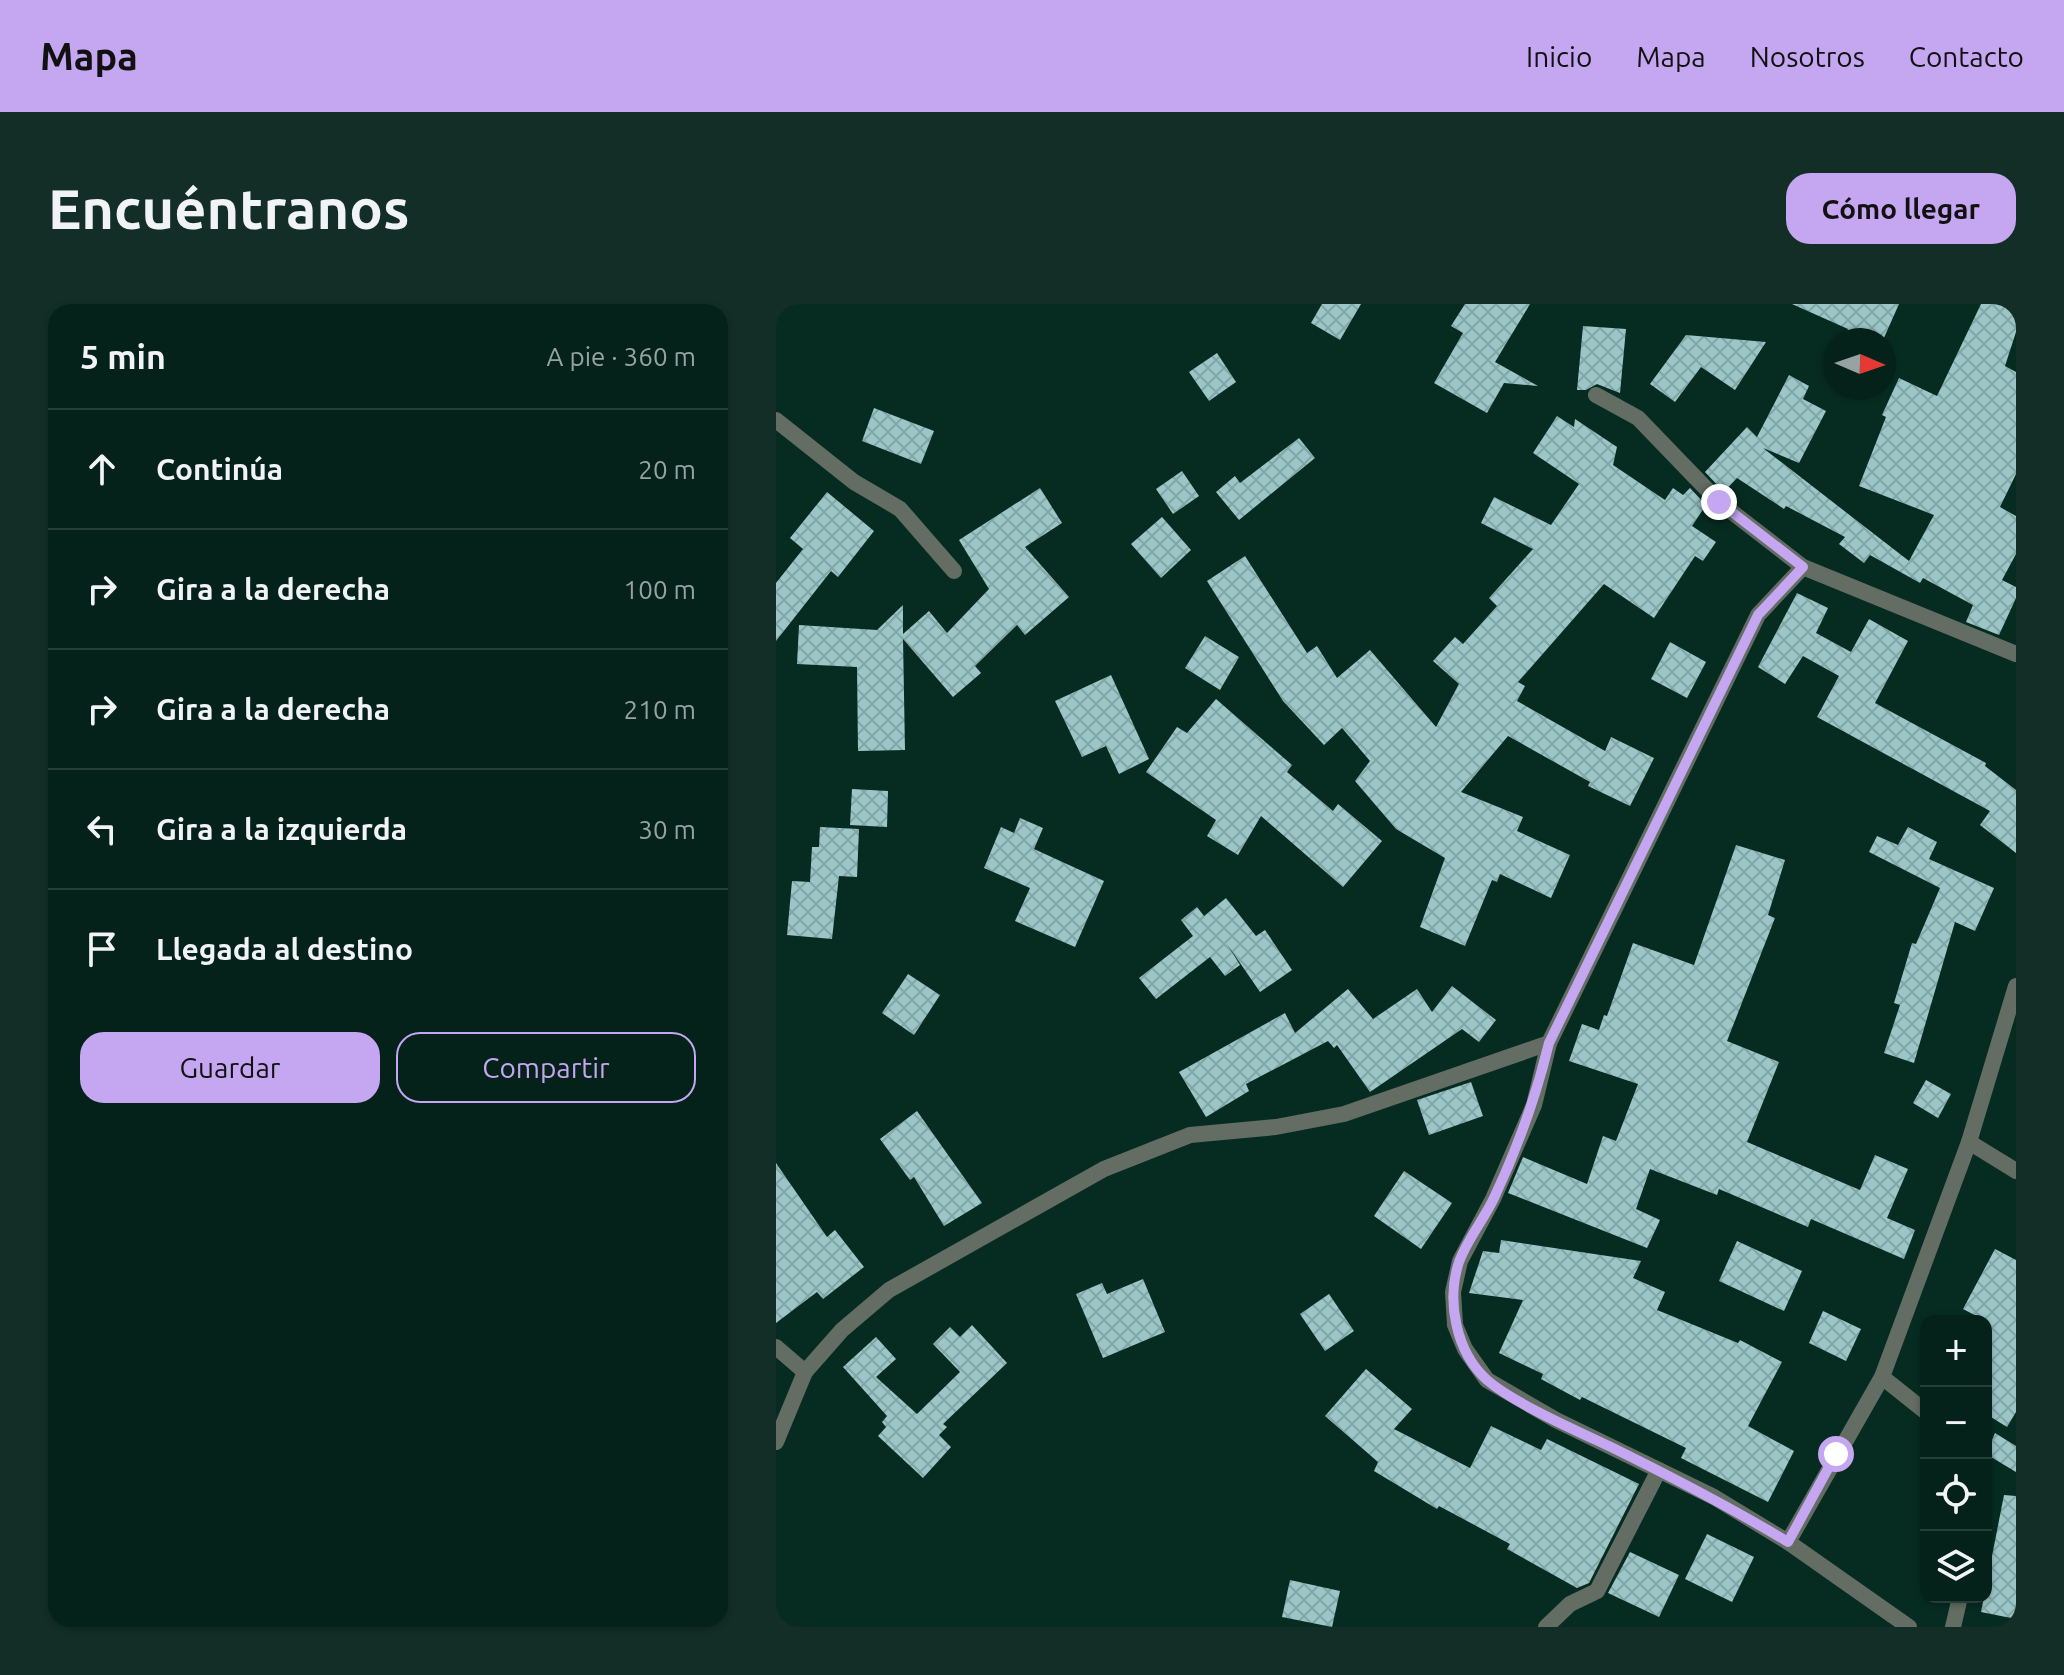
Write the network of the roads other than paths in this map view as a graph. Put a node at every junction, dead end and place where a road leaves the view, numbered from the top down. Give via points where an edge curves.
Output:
1 (1596, 395) dead end
2 (776, 420) edge
3 (1803, 567) junction
4 (954, 571) dead end
5 (2016, 654) edge
6 (2016, 986) edge
7 (1549, 1043) junction
8 (1969, 1142) junction
9 (2016, 1171) edge
10 (776, 1347) edge
11 (805, 1372) junction
12 (1882, 1377) junction
13 (1920, 1407) edge
14 (776, 1442) edge
15 (1659, 1470) junction
16 (1788, 1542) junction
17 (1959, 1603) edge
18 (1546, 1627) edge
19 (1909, 1627) edge
20 (1953, 1627) edge

1 - 3 street via 1638,418 1719,502
2 - 4 street via 854,482 900,509
3 - 5 street
3 - 7 street via 1758,615
6 - 8 street
7 - 11 street via 1344,1114 1190,1135 1104,1169 889,1290 842,1330
7 - 15 street via 1534,1105 1460,1261 1453,1292 1455,1325 1487,1380
8 - 9 street
8 - 12 street
10 - 11 street
11 - 14 street
12 - 13 street
12 - 16 street
15 - 16 street
15 - 18 street via 1597,1591 1570,1604
16 - 19 street
17 - 20 street

